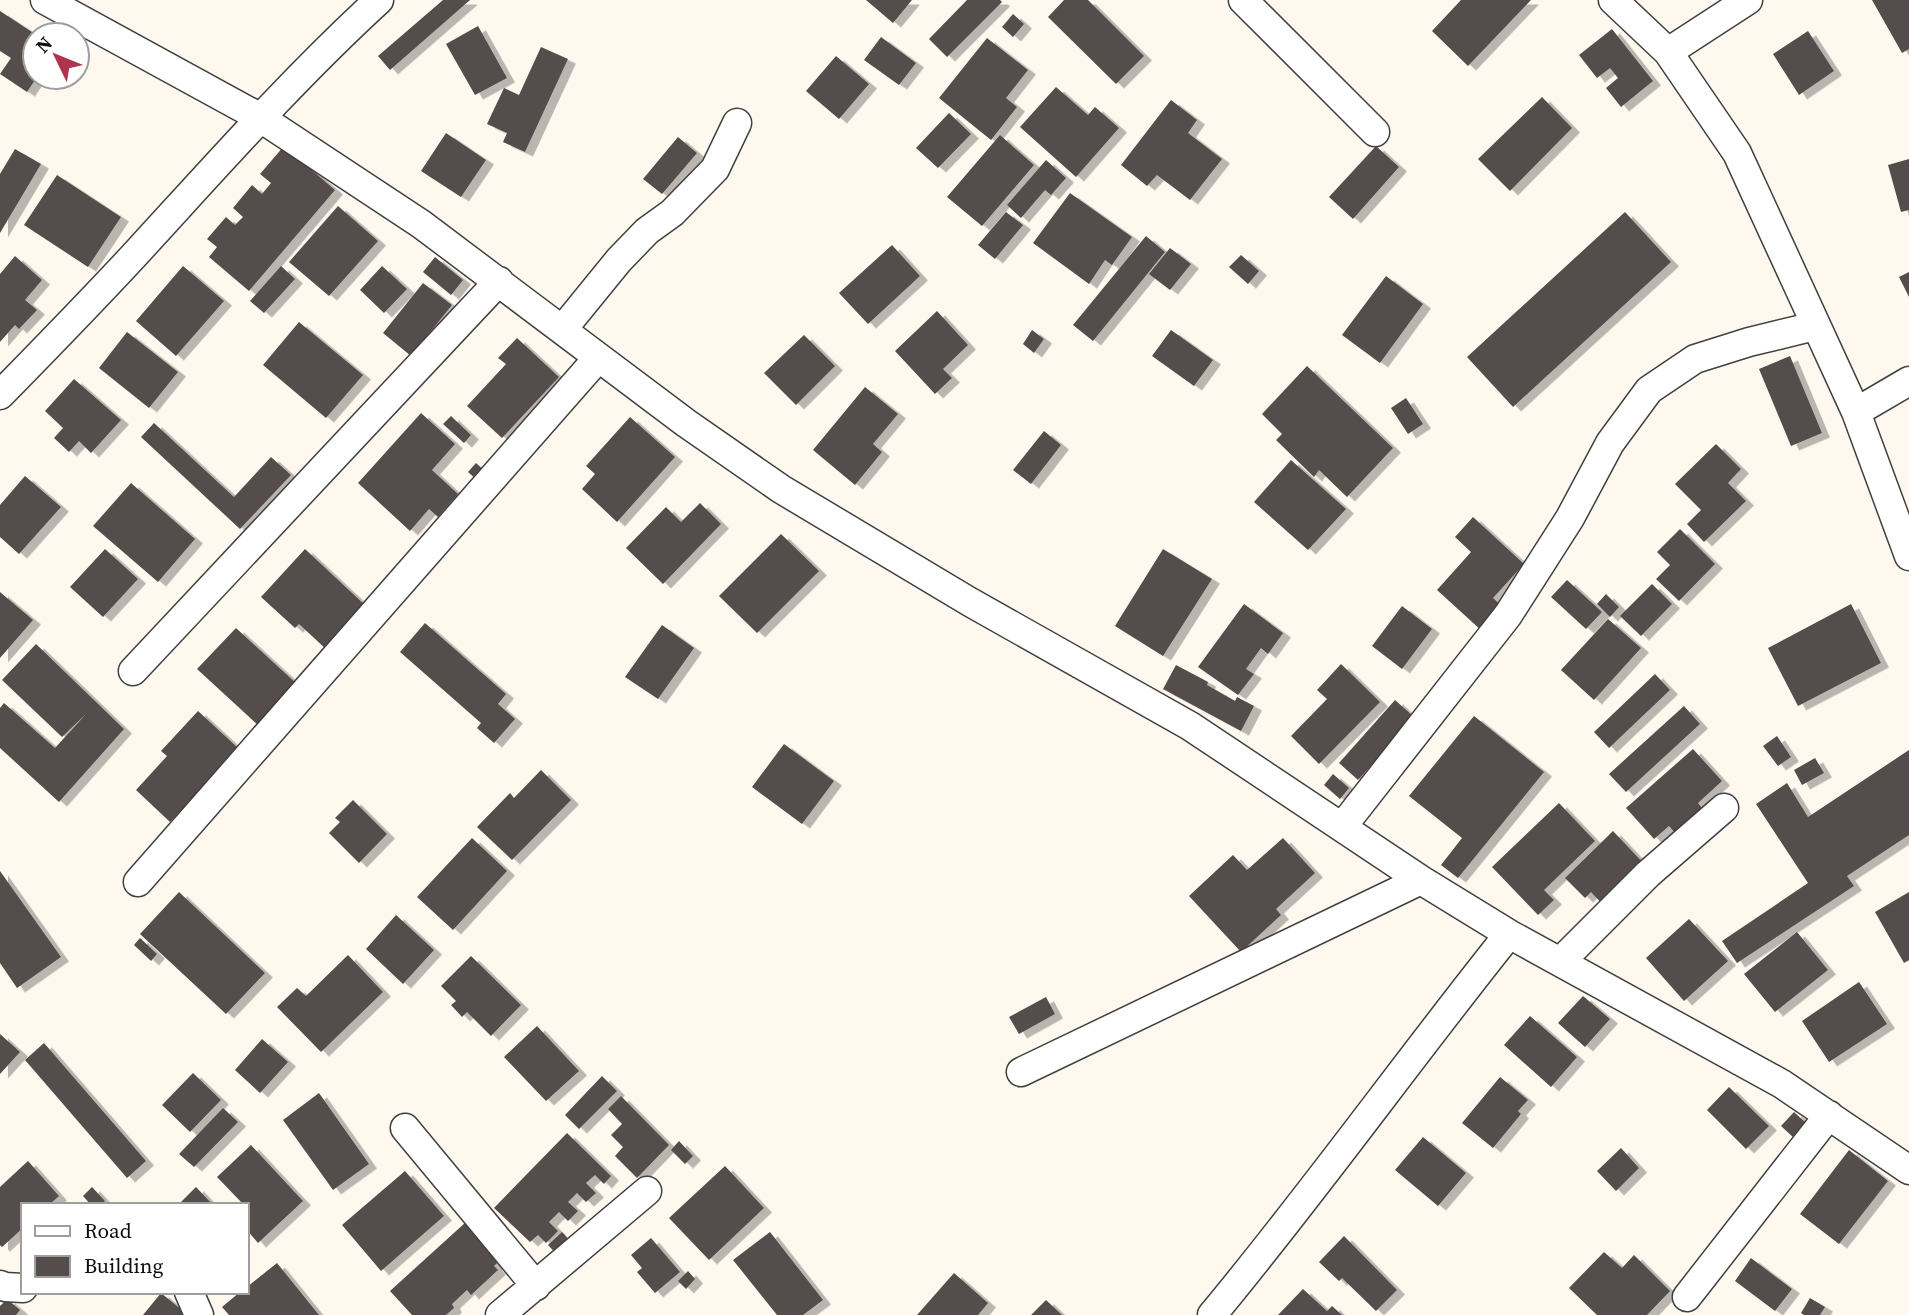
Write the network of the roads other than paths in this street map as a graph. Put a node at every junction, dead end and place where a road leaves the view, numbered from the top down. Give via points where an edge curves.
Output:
1 (45, 0) edge
2 (379, 0) edge
3 (1242, 0) edge
4 (1613, 0) edge
5 (1748, 0) edge
6 (1668, 52) junction
7 (259, 117) junction
8 (737, 124) dead end
9 (1375, 132) dead end
10 (499, 281) junction
11 (1815, 326) junction
12 (562, 330) junction
13 (598, 358) junction
14 (1909, 381) edge
15 (0, 395) edge
16 (1856, 412) junction
17 (1909, 556) edge
18 (133, 671) dead end
19 (1724, 807) dead end
20 (1342, 827) junction
21 (1421, 880) junction
22 (138, 882) dead end
23 (1509, 934) junction
24 (1560, 962) junction
25 (1021, 1072) dead end
26 (1829, 1115) junction
27 (405, 1128) dead end
28 (1909, 1170) edge
29 (647, 1191) dead end
30 (0, 1284) edge
31 (536, 1286) junction
32 (21, 1288) edge
33 (190, 1294) edge
34 (1687, 1297) dead end
35 (199, 1315) edge
36 (500, 1315) edge
37 (1212, 1315) edge

1 - 7 street
2 - 7 street
3 - 9 street
4 - 6 street
5 - 6 street
6 - 11 street via 1737,153
7 - 10 street
7 - 15 street
8 - 12 street via 715,169 619,260
10 - 12 street
10 - 18 street
11 - 16 street
11 - 20 street via 1695,359 1649,390 1610,443 1570,518 1508,615
12 - 13 street
13 - 20 street via 781,489 1190,726
13 - 22 street
14 - 16 street
16 - 17 street
19 - 24 street via 1648,874
20 - 21 street
21 - 23 street
21 - 25 street
23 - 24 street
23 - 37 street
24 - 26 street via 1782,1084
26 - 28 street
26 - 34 street
27 - 31 street
29 - 31 street
30 - 32 street
31 - 36 street
33 - 35 street

